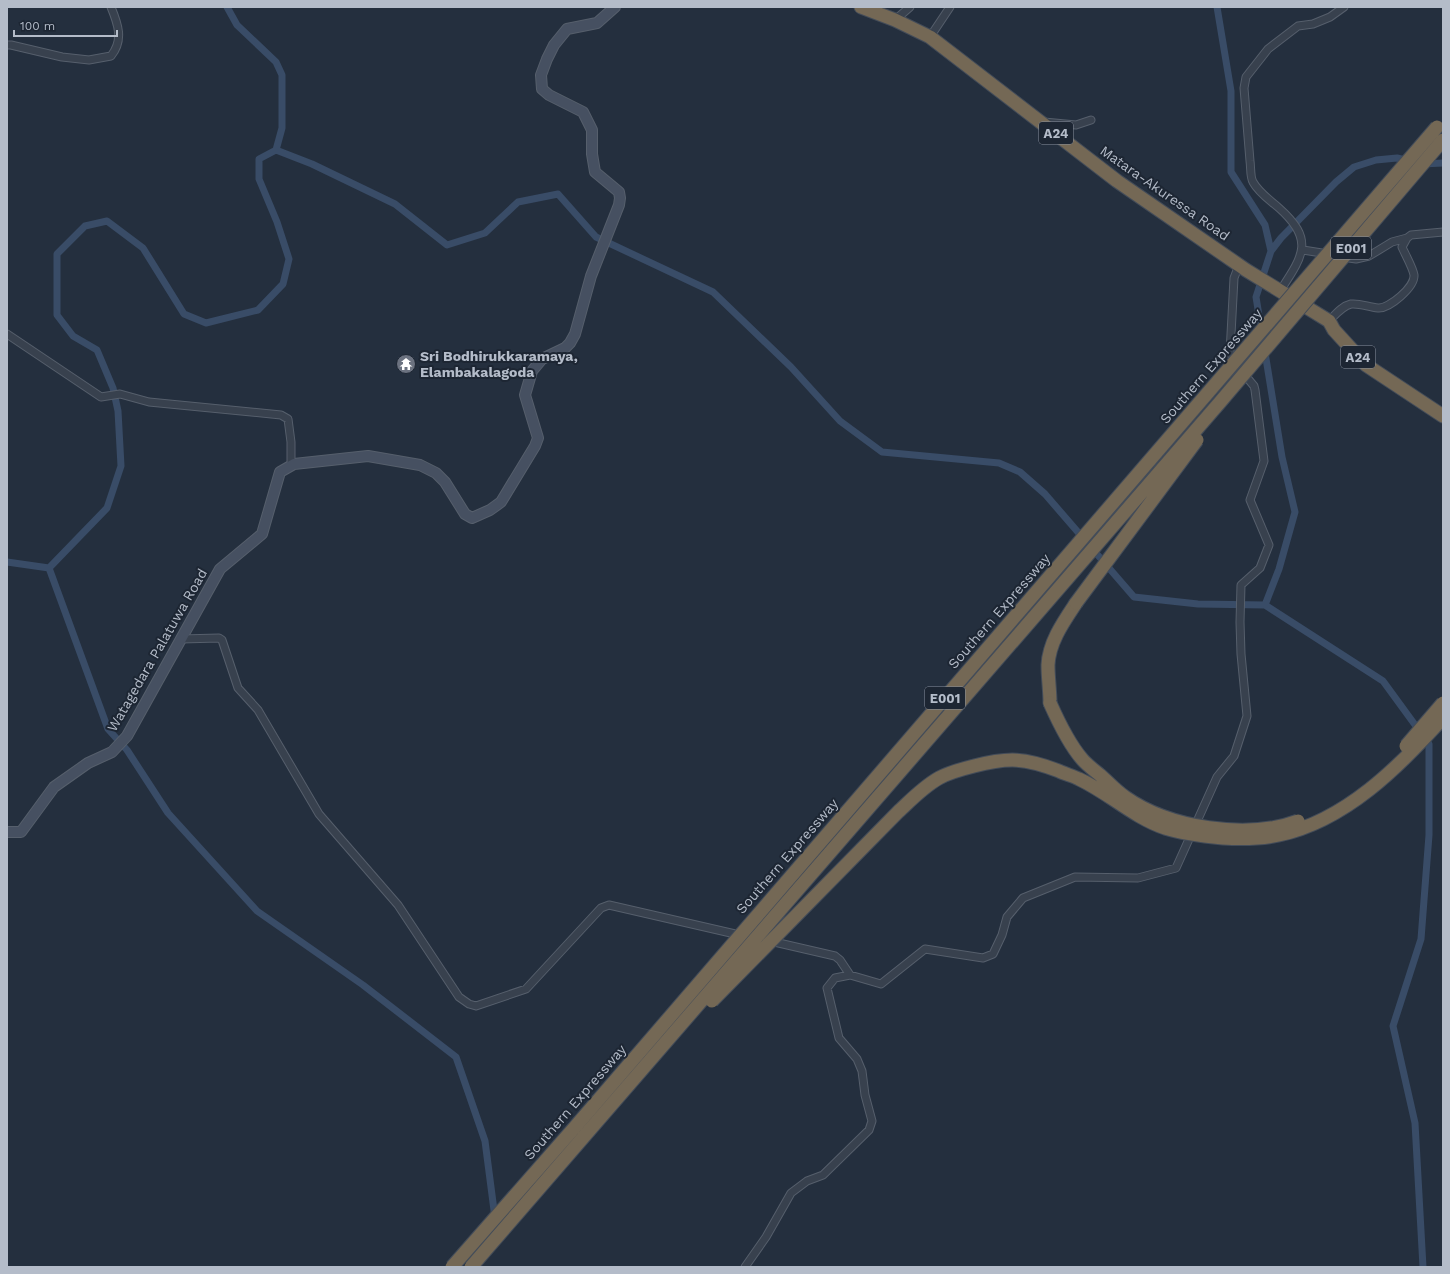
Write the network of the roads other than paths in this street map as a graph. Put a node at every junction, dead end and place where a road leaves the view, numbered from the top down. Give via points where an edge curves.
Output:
1 (111, 7) edge
2 (615, 7) edge
3 (861, 7) edge
4 (910, 7) edge
5 (950, 7) edge
6 (1344, 7) edge
7 (896, 20) junction
8 (930, 38) junction
9 (7, 45) edge
10 (1091, 120) dead end
11 (1042, 122) junction
12 (1440, 124) edge
13 (1443, 140) edge
14 (1443, 232) edge
15 (1407, 238) junction
16 (1303, 250) junction
17 (1243, 267) junction
18 (1277, 289) junction
19 (1329, 321) junction
20 (7, 334) edge
21 (1259, 357) junction
22 (1443, 416) edge
23 (294, 464) junction
24 (181, 639) junction
25 (1443, 703) edge
26 (1443, 718) edge
27 (7, 832) edge
28 (850, 975) junction
29 (588, 1133) junction
30 (452, 1267) edge
31 (471, 1267) edge
32 (745, 1267) edge

1 - 9 street via 118,24 119,38 116,50 111,56 89,60
2 - 23 street via 597,23 567,30 554,45 541,75 542,89 583,112 592,130 595,172 619,192 620,198 591,276 575,334 565,348 542,359 532,371 525,395 538,438 501,502 472,518 465,514 445,482 436,473 420,465 368,456
3 - 7 highway, Matara-Akuressa Road / A24
4 - 7 street
5 - 8 street
6 - 16 street via 1330,17 1313,24 1298,26 1268,49 1246,77 1244,88 1252,182 1297,227
7 - 8 highway, Matara-Akuressa Road / A24
8 - 11 highway, Matara-Akuressa Road / A24
10 - 11 street via 1076,125
11 - 17 highway, Matara-Akuressa Road / A24 via 1117,180
12 - 30 highway, Southern Expressway / E001, bridge
13 - 21 highway, E001, bridge
14 - 15 street via 1411,235
15 - 16 street via 1392,242 1369,256 1356,259
15 - 19 street via 1402,247 1414,274 1414,280 1406,291 1391,304 1379,308 1350,304
16 - 18 street via 1289,278
17 - 18 highway, Matara-Akuressa Road / A24
17 - 28 street via 1234,278 1230,353 1255,390 1264,461 1250,500 1269,545 1260,568 1241,585 1240,622 1247,716 1234,756 1216,777 1176,868 1138,878 1075,878 1023,898 1007,917 993,954 983,958 925,950 881,984
18 - 19 highway, Matara-Akuressa Road / A24
19 - 22 highway, Matara-Akuressa Road / A24 via 1366,365
20 - 23 street via 101,397 120,394 149,402 281,415 288,419 291,461
21 - 25 highway, bridge via 1076,603 1061,627 1052,646 1048,664 1050,703 1058,722 1082,759 1125,797 1170,820 1213,829 1236,830 1292,823 1323,812 1347,798 1399,754
21 - 29 highway, E001, bridge
23 - 24 street, Watagedara Palatuwa Road via 280,472 262,534 220,569
24 - 27 street, Watagedara Palatuwa Road via 127,736 112,752 88,763 54,787 22,832
24 - 28 street via 222,640 238,688 258,710 318,814 398,905 459,996 469,1004 476,1006 526,988 601,908 609,905 834,956 840,960
26 - 29 highway, bridge via 1410,754 1376,785 1326,819 1278,836 1246,839 1196,836 1165,828 1140,817 1079,779 1036,762 992,761 939,778 893,817
28 - 32 street via 836,978 827,988 839,1038 857,1059 862,1071 871,1126 823,1176 807,1181 791,1193
29 - 31 highway, E001, bridge

